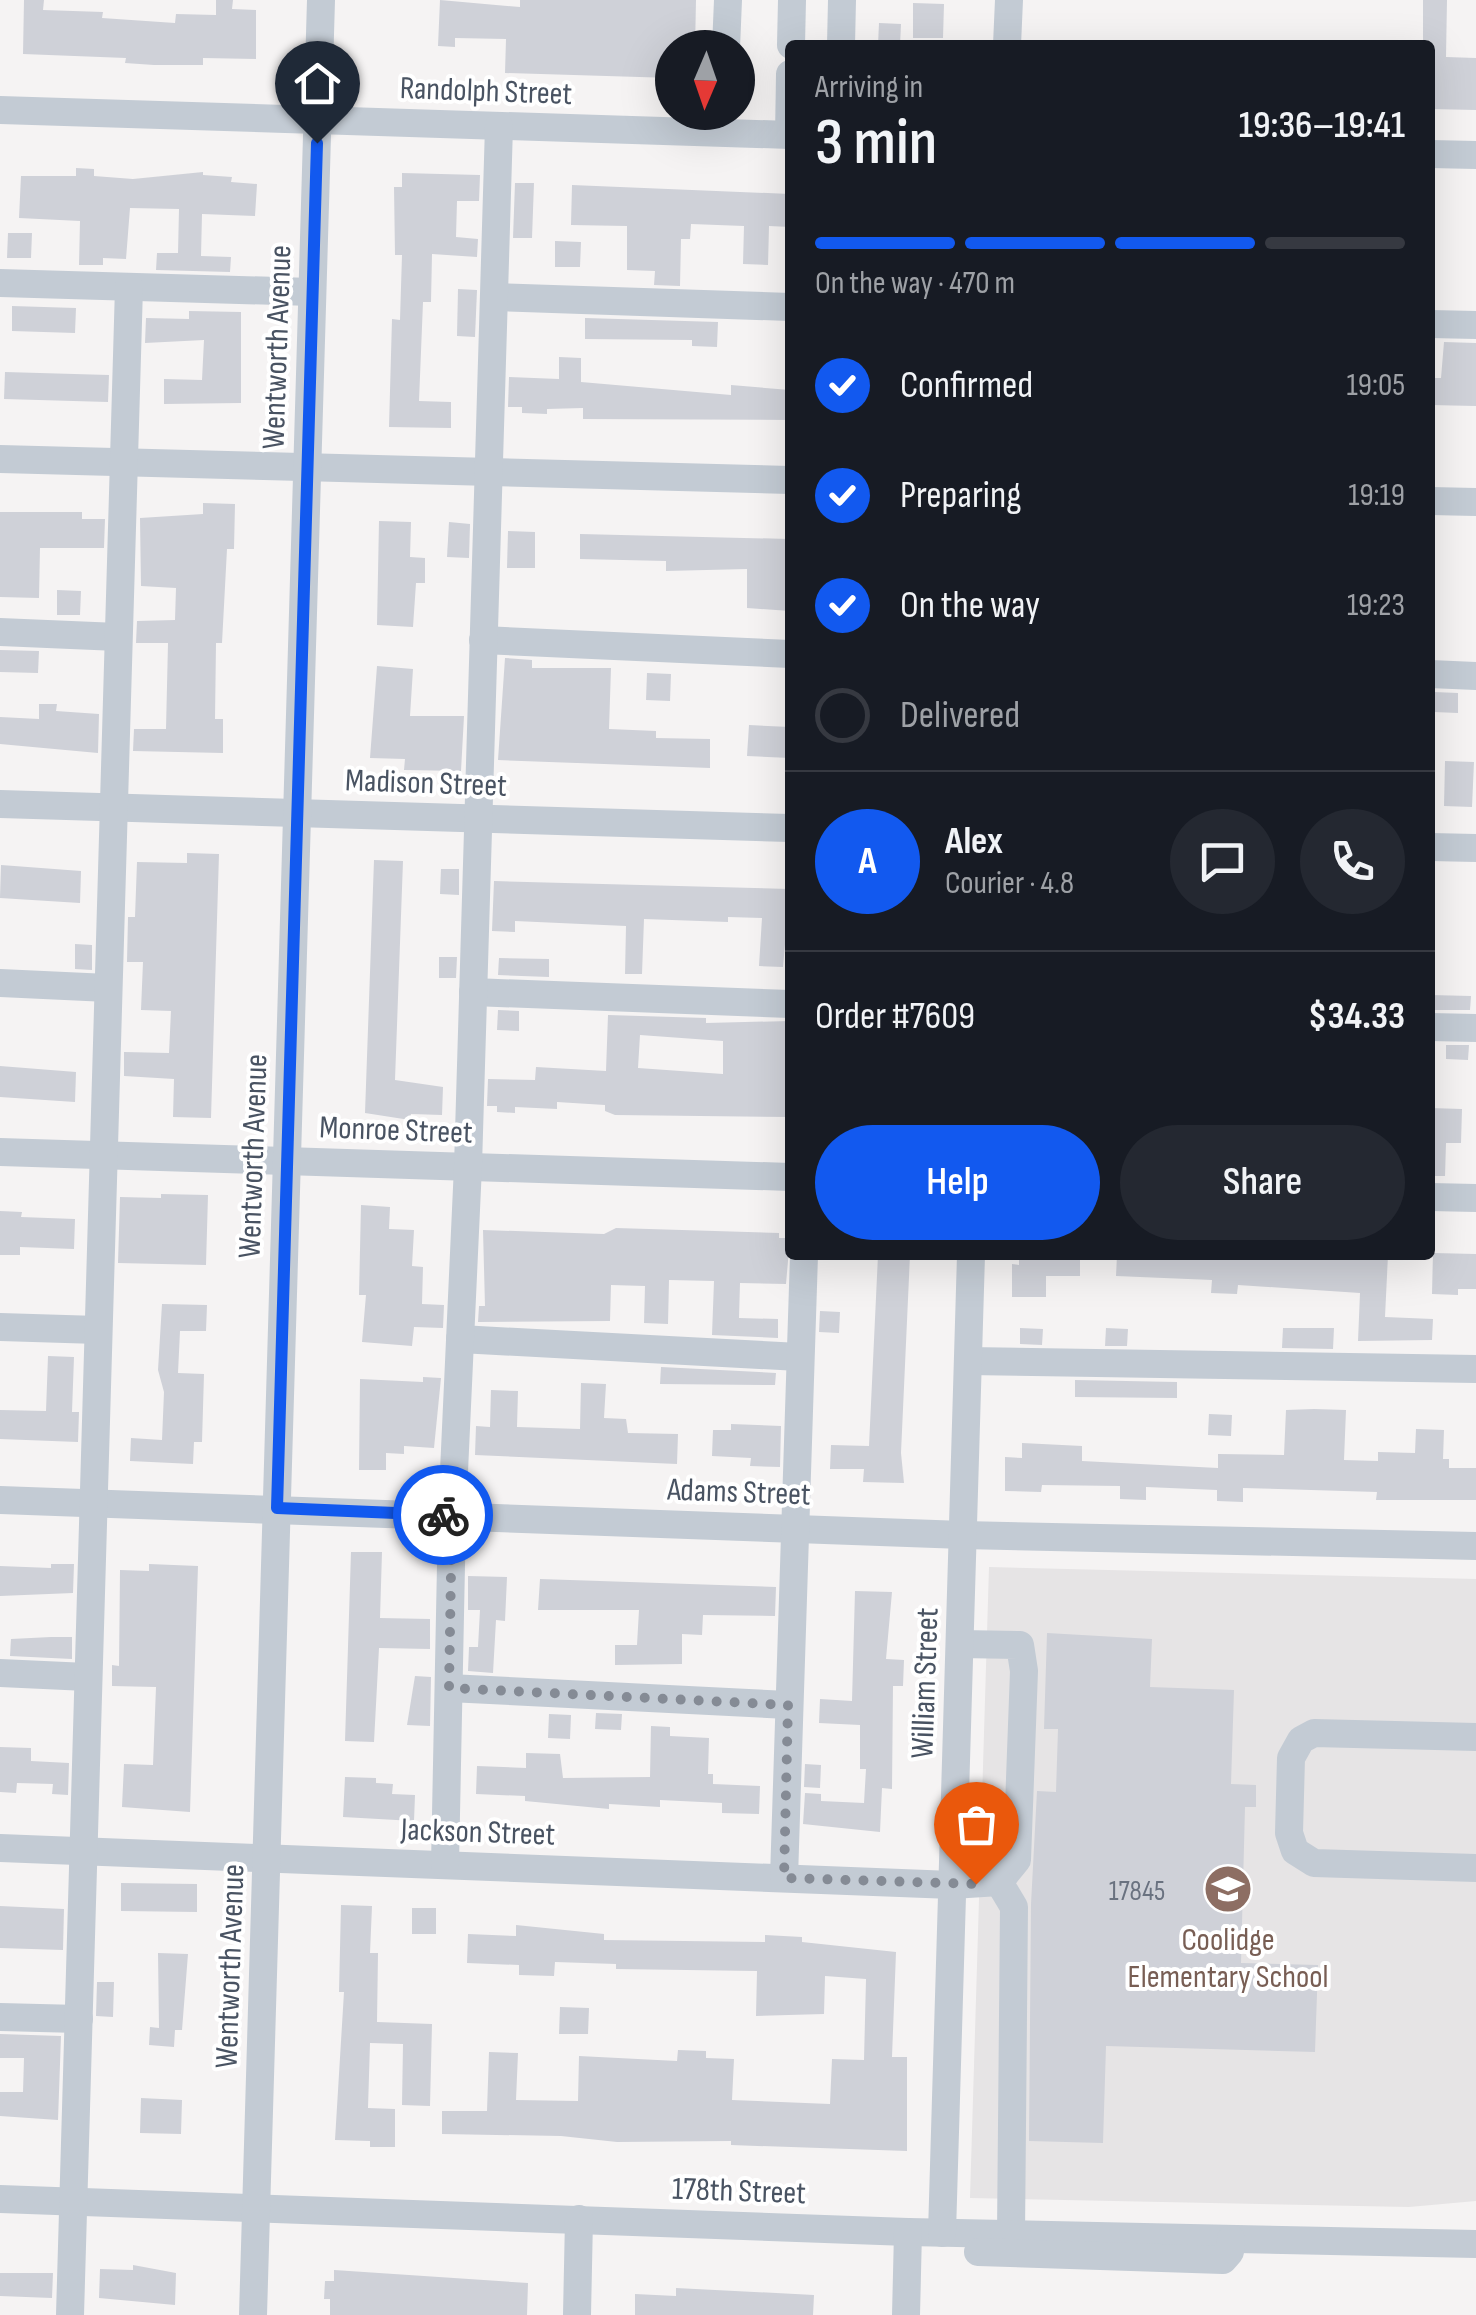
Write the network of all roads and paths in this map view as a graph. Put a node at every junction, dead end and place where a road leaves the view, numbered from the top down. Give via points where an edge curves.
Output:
1 (321, 0) edge
2 (728, 0) edge
3 (792, 0) edge
4 (842, 0) edge
5 (1009, 0) edge
6 (727, 30) edge
7 (791, 40) edge
8 (840, 40) edge
9 (1007, 40) edge
10 (0, 110) edge
11 (317, 120) junction
12 (655, 123) edge
13 (500, 126) junction
14 (755, 128) edge
15 (785, 133) edge
16 (1435, 154) edge
17 (1476, 155) edge
18 (0, 284) edge
19 (129, 287) junction
20 (312, 292) junction
21 (494, 296) junction
22 (785, 307) edge
23 (1435, 324) edge
24 (1476, 325) edge
25 (0, 459) edge
26 (124, 463) junction
27 (307, 468) junction
28 (488, 473) junction
29 (785, 480) edge
30 (1435, 501) edge
31 (1476, 502) edge
32 (0, 632) edge
33 (118, 636) junction
34 (483, 640) junction
35 (785, 654) edge
36 (1435, 674) edge
37 (1476, 676) edge
38 (0, 804) edge
39 (113, 808) junction
40 (297, 813) junction
41 (478, 818) junction
42 (785, 828) edge
43 (1435, 847) edge
44 (1476, 848) edge
45 (0, 984) edge
46 (108, 988) junction
47 (473, 992) junction
48 (785, 1004) edge
49 (1435, 1027) edge
50 (1476, 1028) edge
51 (0, 1152) edge
52 (103, 1155) junction
53 (287, 1160) junction
54 (468, 1166) junction
55 (785, 1177) edge
56 (1435, 1196) edge
57 (1476, 1198) edge
58 (804, 1260) edge
59 (972, 1260) edge
60 (0, 1327) edge
61 (98, 1330) junction
62 (460, 1339) junction
63 (800, 1357) junction
64 (968, 1361) junction
65 (1476, 1369) edge
66 (0, 1500) edge
67 (92, 1503) junction
68 (277, 1508) junction
69 (452, 1515) junction
70 (792, 1528) junction
71 (963, 1535) junction
72 (1476, 1546) edge
73 (960, 1644) junction
74 (0, 1673) edge
75 (87, 1677) junction
76 (449, 1688) junction
77 (788, 1705) junction
78 (1476, 1737) edge
79 (0, 1848) edge
80 (82, 1850) junction
81 (267, 1858) junction
82 (446, 1864) junction
83 (1476, 1868) edge
84 (784, 1878) junction
85 (999, 1882) junction
86 (952, 1885) junction
87 (0, 2017) edge
88 (79, 2019) junction
89 (0, 2199) edge
90 (74, 2202) junction
91 (256, 2209) junction
92 (579, 2220) junction
93 (908, 2232) junction
94 (1010, 2234) junction
95 (1231, 2239) junction
96 (949, 2242) junction
97 (1476, 2244) edge
98 (70, 2315) edge
99 (254, 2315) edge
100 (577, 2315) edge
101 (906, 2315) edge

1 - 11 street, Wentworth Avenue
2 - 6 street
3 - 7 street
4 - 8 street
5 - 9 street
10 - 11 street, Randolph Street
11 - 13 street, Randolph Street
11 - 20 street, Wentworth Avenue
12 - 13 street, Randolph Street
13 - 21 street
14 - 15 street, Randolph Street
16 - 17 street
18 - 19 street
19 - 20 street
19 - 26 street
20 - 27 street, Wentworth Avenue
21 - 22 street
21 - 28 street
23 - 24 street
25 - 26 street
26 - 27 street
26 - 33 street
27 - 28 street
27 - 40 street, Wentworth Avenue
28 - 29 street
28 - 34 street
30 - 31 street
32 - 33 street
33 - 39 street
34 - 35 street
34 - 41 street
36 - 37 street
38 - 39 street, Madison Street
39 - 40 street, Madison Street
39 - 46 street
40 - 41 street, Madison Street
40 - 53 street, Wentworth Avenue
41 - 42 street, Madison Street
41 - 47 street
43 - 44 street
45 - 46 street
46 - 52 street
47 - 48 street
47 - 54 street
49 - 50 street
51 - 52 street, Monroe Street
52 - 53 street, Monroe Street
52 - 61 street
53 - 54 street, Monroe Street
53 - 68 street, Wentworth Avenue
54 - 55 street, Monroe Street
54 - 62 street
56 - 57 street
58 - 63 street
59 - 64 street, William Street
60 - 61 street
61 - 67 street
62 - 63 street
62 - 69 street
63 - 70 street
64 - 65 street
64 - 71 street, William Street
66 - 67 street, Adams Street
67 - 68 street, Adams Street
67 - 75 street
68 - 69 street, Adams Street
68 - 81 street, Wentworth Avenue
69 - 70 street, Adams Street
69 - 76 street
70 - 71 street, Adams Street
70 - 77 street
71 - 72 street, Adams Street
71 - 73 street, William Street
73 - 85 street via 1020,1646 1017,1860
73 - 86 street, William Street
74 - 75 street
75 - 80 street
76 - 77 street
76 - 82 street
77 - 84 street
78 - 83 street via 1314,1733 1291,1758 1289,1834 1295,1850 1314,1863
79 - 80 street, Jackson Street
80 - 81 street, Jackson Street
80 - 88 street
81 - 82 street, Jackson Street
81 - 91 street, Wentworth Avenue
82 - 84 street, Jackson Street
84 - 86 street, Jackson Street
85 - 86 street, Jackson Street
85 - 94 street via 1014,1907
86 - 96 street, William Street
87 - 88 street
88 - 90 street
89 - 90 street, 178th Street
90 - 91 street, 178th Street
90 - 98 street
91 - 92 street, 178th Street
91 - 99 street, Wentworth Avenue
92 - 93 street, 178th Street
92 - 100 street
93 - 96 street, 178th Street
93 - 101 street
94 - 95 street, 178th Street
94 - 96 street, 178th Street
95 - 96 street via 1223,2260
95 - 97 street, 178th Street

